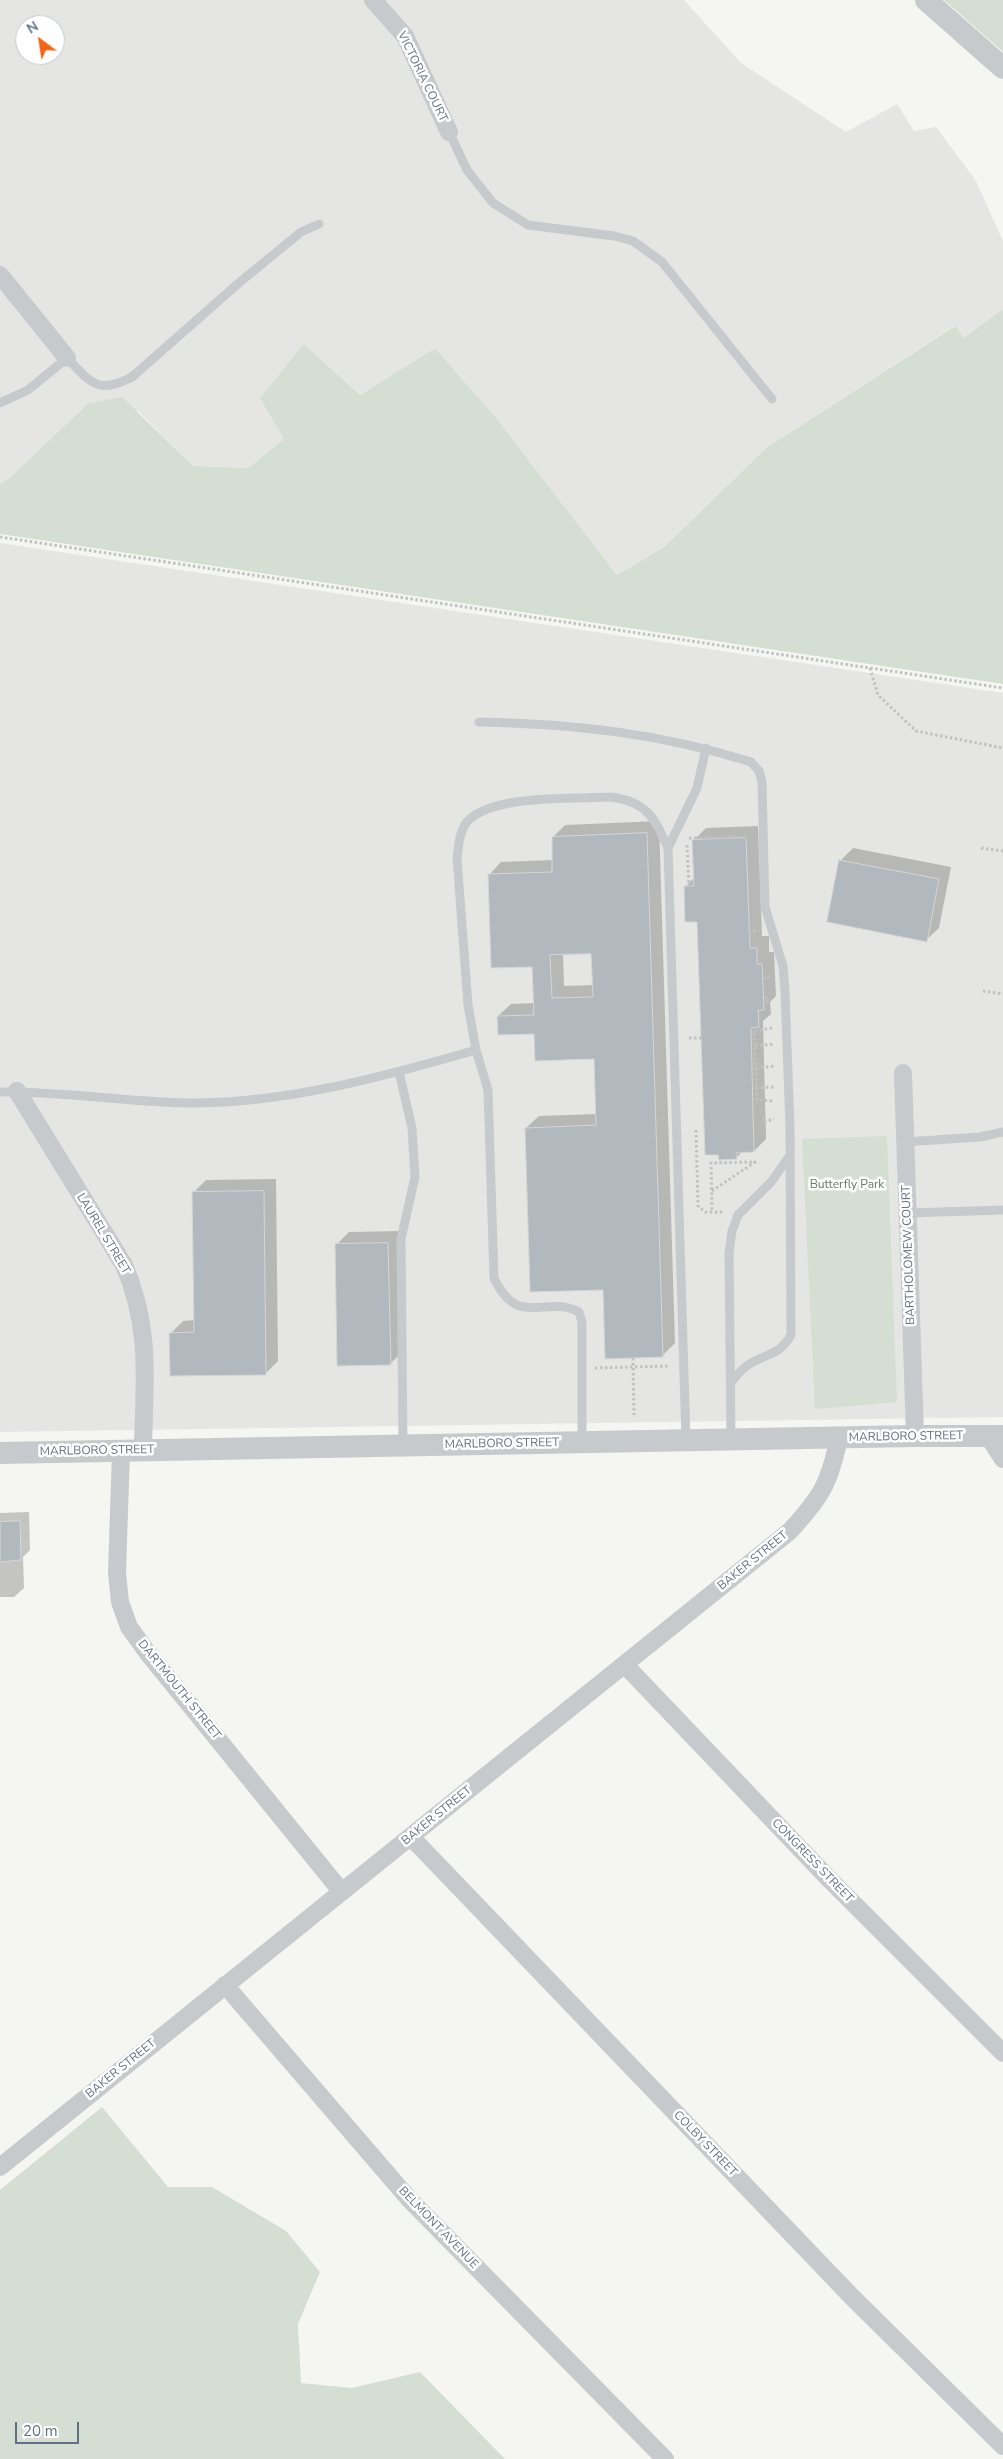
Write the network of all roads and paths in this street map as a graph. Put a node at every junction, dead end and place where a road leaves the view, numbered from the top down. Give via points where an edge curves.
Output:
1 (373, 0) edge
2 (926, 0) edge
3 (1003, 68) edge
4 (449, 132) joint
5 (319, 224) dead end
6 (0, 274) edge
7 (67, 358) junction
8 (772, 399) dead end
9 (0, 403) edge
10 (0, 538) edge
11 (870, 668) junction
12 (1003, 688) edge
13 (479, 722) dead end
14 (706, 748) junction
15 (1003, 748) edge
16 (763, 837) junction
17 (668, 848) junction
18 (981, 848) dead end
19 (1003, 851) edge
20 (689, 886) dead end
21 (765, 980) dead end
22 (771, 982) dead end
23 (983, 991) dead end
24 (771, 994) dead end
25 (1003, 994) edge
26 (766, 996) dead end
27 (771, 1000) junction
28 (772, 1009) dead end
29 (773, 1027) dead end
30 (476, 1050) junction
31 (399, 1072) junction
32 (902, 1073) dead end
33 (8, 1092) edge
34 (774, 1105) dead end
35 (774, 1116) dead end
36 (764, 1118) dead end
37 (696, 1130) dead end
38 (1003, 1132) edge
39 (905, 1142) junction
40 (789, 1157) junction
41 (712, 1191) junction
42 (1003, 1210) edge
43 (742, 1211) junction
44 (712, 1212) junction
45 (907, 1213) junction
46 (632, 1358) dead end
47 (683, 1365) junction
48 (632, 1367) junction
49 (582, 1369) junction
50 (732, 1381) junction
51 (634, 1415) dead end
52 (915, 1436) junction
53 (996, 1436) edge
54 (839, 1438) junction
55 (686, 1440) junction
56 (732, 1440) junction
57 (582, 1442) junction
58 (403, 1446) junction
59 (132, 1451) junction
60 (0, 1453) edge
61 (1003, 1459) edge
62 (625, 1665) junction
63 (411, 1837) junction
64 (342, 1891) junction
65 (225, 1985) junction
66 (1003, 2053) edge
67 (0, 2167) edge
68 (1003, 2446) edge
69 (665, 2459) edge

1 - 4 street, VICTORIA COURT via 405,36
2 - 3 street
4 - 8 lane via 467,170 493,203 528,225 633,241 662,262
5 - 7 lane via 301,232 240,282 132,378 118,385 103,387 91,383
6 - 7 street
7 - 9 lane via 28,390
10 - 11 path
11 - 12 path
11 - 15 path via 878,695 916,731
13 - 14 lane via 588,727
14 - 16 lane via 751,762 759,771
14 - 17 lane via 697,788
16 - 20 path via 687,838
16 - 40 lane via 765,907 783,966
17 - 30 lane via 658,827 642,807 611,797 491,806 467,822 459,837 458,858 468,1006
17 - 47 lane
18 - 19 path
21 - 22 path via 765,977 771,977
23 - 25 path
24 - 27 path
26 - 27 path via 766,1001
27 - 28 path
29 - 34 path via 754,1030 757,1100 774,1100
30 - 31 lane
30 - 49 lane via 488,1090 494,1278 511,1303 528,1309 572,1309 578,1312 582,1322
31 - 33 lane via 255,1099 198,1103
31 - 58 lane via 412,1128 415,1177 401,1239
32 - 39 street, BARTHOLOMEW COURT
33 - 59 street, LAUREL STREET via 124,1265 136,1292 144,1340
35 - 36 path via 774,1121 763,1122
37 - 44 path via 697,1203 702,1210
38 - 39 lane via 980,1137
39 - 45 street, BARTHOLOMEW COURT
40 - 43 lane via 772,1181
40 - 50 lane via 791,1335 778,1352 752,1362
41 - 41 path via 711,1163 755,1162
41 - 44 path
42 - 45 lane
43 - 44 path
43 - 50 lane via 732,1231 729,1253
45 - 52 street, BARTHOLOMEW COURT
46 - 48 path
47 - 48 path
47 - 55 lane
48 - 49 path
48 - 51 path
49 - 57 lane
50 - 56 lane
52 - 53 street, MARLBORO STREET
52 - 54 street, MARLBORO STREET
53 - 61 street
54 - 56 street, MARLBORO STREET
54 - 62 street, BAKER STREET via 830,1476 816,1504
55 - 56 street, MARLBORO STREET
55 - 57 street, MARLBORO STREET
57 - 58 street, MARLBORO STREET
58 - 59 street, MARLBORO STREET
59 - 60 street, MARLBORO STREET
59 - 64 street, DARTMOUTH STREET via 117,1573 120,1602 129,1627
62 - 63 street, BAKER STREET
62 - 66 street, CONGRESS STREET via 830,1880
63 - 64 street, BAKER STREET
63 - 68 street, COLBY STREET via 853,2298
64 - 65 street, BAKER STREET
65 - 67 street, BAKER STREET
65 - 69 street, BELMONT AVENUE via 409,2199

